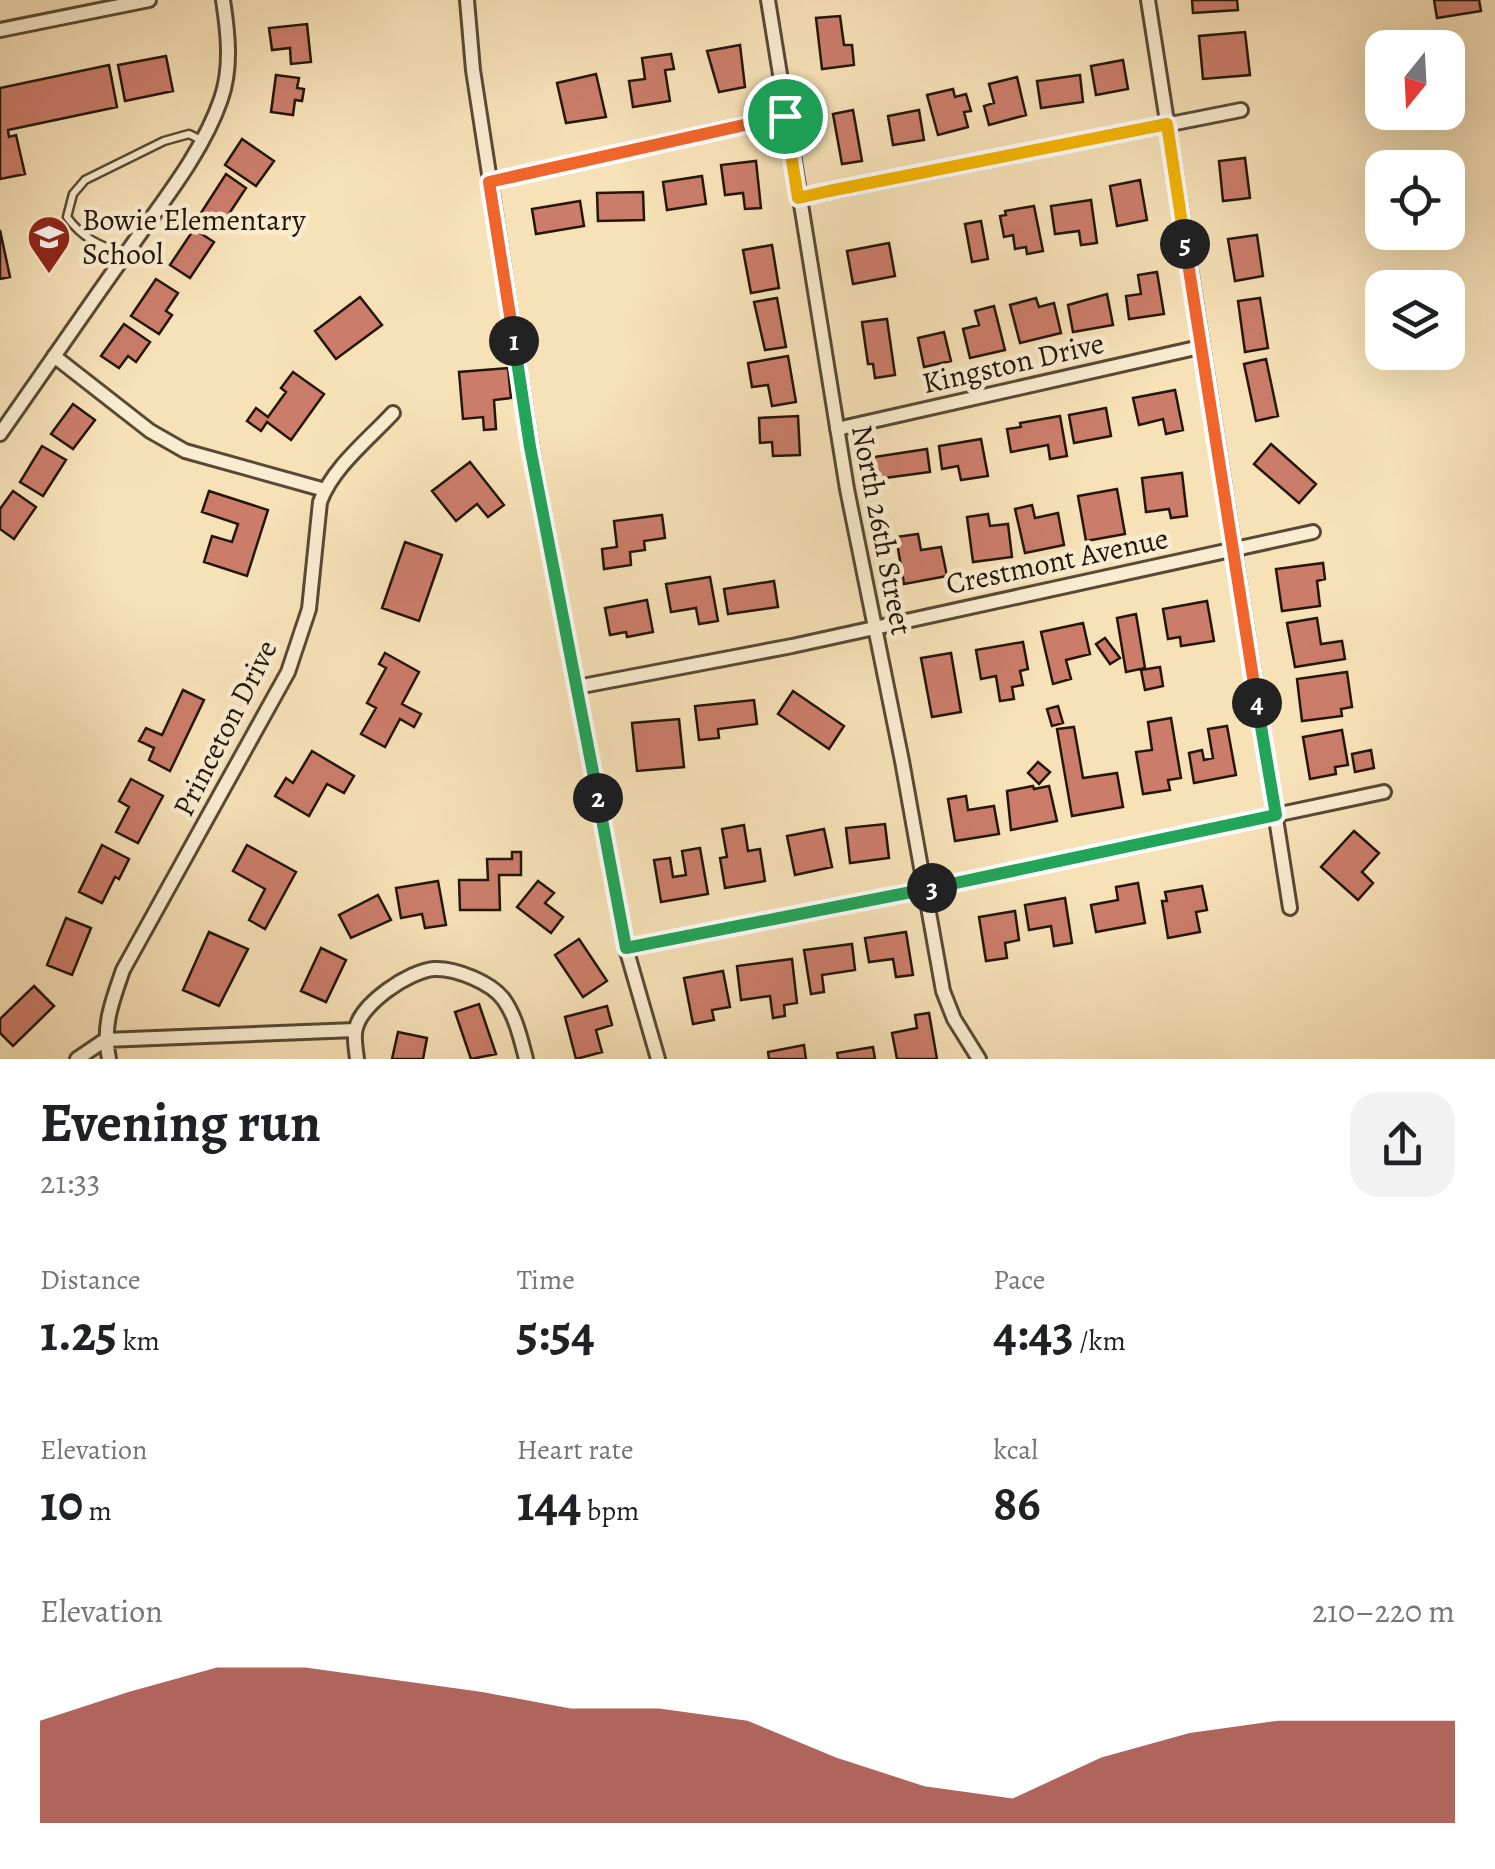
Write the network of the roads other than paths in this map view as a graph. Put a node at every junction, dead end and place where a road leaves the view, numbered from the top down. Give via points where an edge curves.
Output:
1 (149, 0) edge
2 (223, 0) edge
3 (468, 0) edge
4 (768, 0) edge
5 (1148, 0) edge
6 (0, 30) edge
7 (1241, 110) dead end
8 (785, 116) junction
9 (1167, 124) junction
10 (201, 140) junction
11 (489, 182) junction
12 (798, 198) junction
13 (125, 255) junction
14 (1200, 346) junction
15 (54, 356) junction
16 (393, 413) dead end
17 (836, 429) junction
18 (0, 434) edge
19 (325, 490) junction
20 (1313, 532) dead end
21 (1232, 549) junction
22 (875, 626) junction
23 (577, 687) junction
24 (1384, 792) dead end
25 (1276, 815) junction
26 (925, 889) junction
27 (1290, 908) dead end
28 (626, 948) junction
29 (354, 1030) junction
30 (105, 1040) junction
31 (77, 1059) edge
32 (109, 1059) edge
33 (357, 1059) edge
34 (526, 1059) edge
35 (658, 1059) edge
36 (978, 1059) edge

1 - 6 street
2 - 10 street via 227,71
3 - 11 street
4 - 8 street, North 26th Street
5 - 9 street
7 - 9 street
8 - 11 street
8 - 12 street, North 26th Street
9 - 12 street
9 - 14 street
10 - 13 street
10 - 13 lane via 189,134 164,141 85,180 72,194 67,217 79,233
11 - 23 street via 530,447
12 - 17 street, North 26th Street
13 - 15 street
14 - 17 street, Kingston Drive
14 - 21 street
15 - 18 street
15 - 19 street via 185,451
16 - 19 street, Princeton Drive
17 - 22 street, North 26th Street
19 - 30 street, Princeton Drive via 309,609 288,672 123,970
20 - 21 street, Crestmont Avenue
21 - 22 street, Crestmont Avenue
21 - 25 street
22 - 23 street, Crestmont Avenue
22 - 26 street, North 26th Street
23 - 28 street
24 - 25 street
25 - 26 street
25 - 27 street
26 - 28 street
26 - 36 street, North 26th Street via 943,991
28 - 35 street
29 - 30 street
29 - 33 street
29 - 34 street via 383,992 415,974 450,970 486,984 506,1002
30 - 31 street
30 - 32 street

